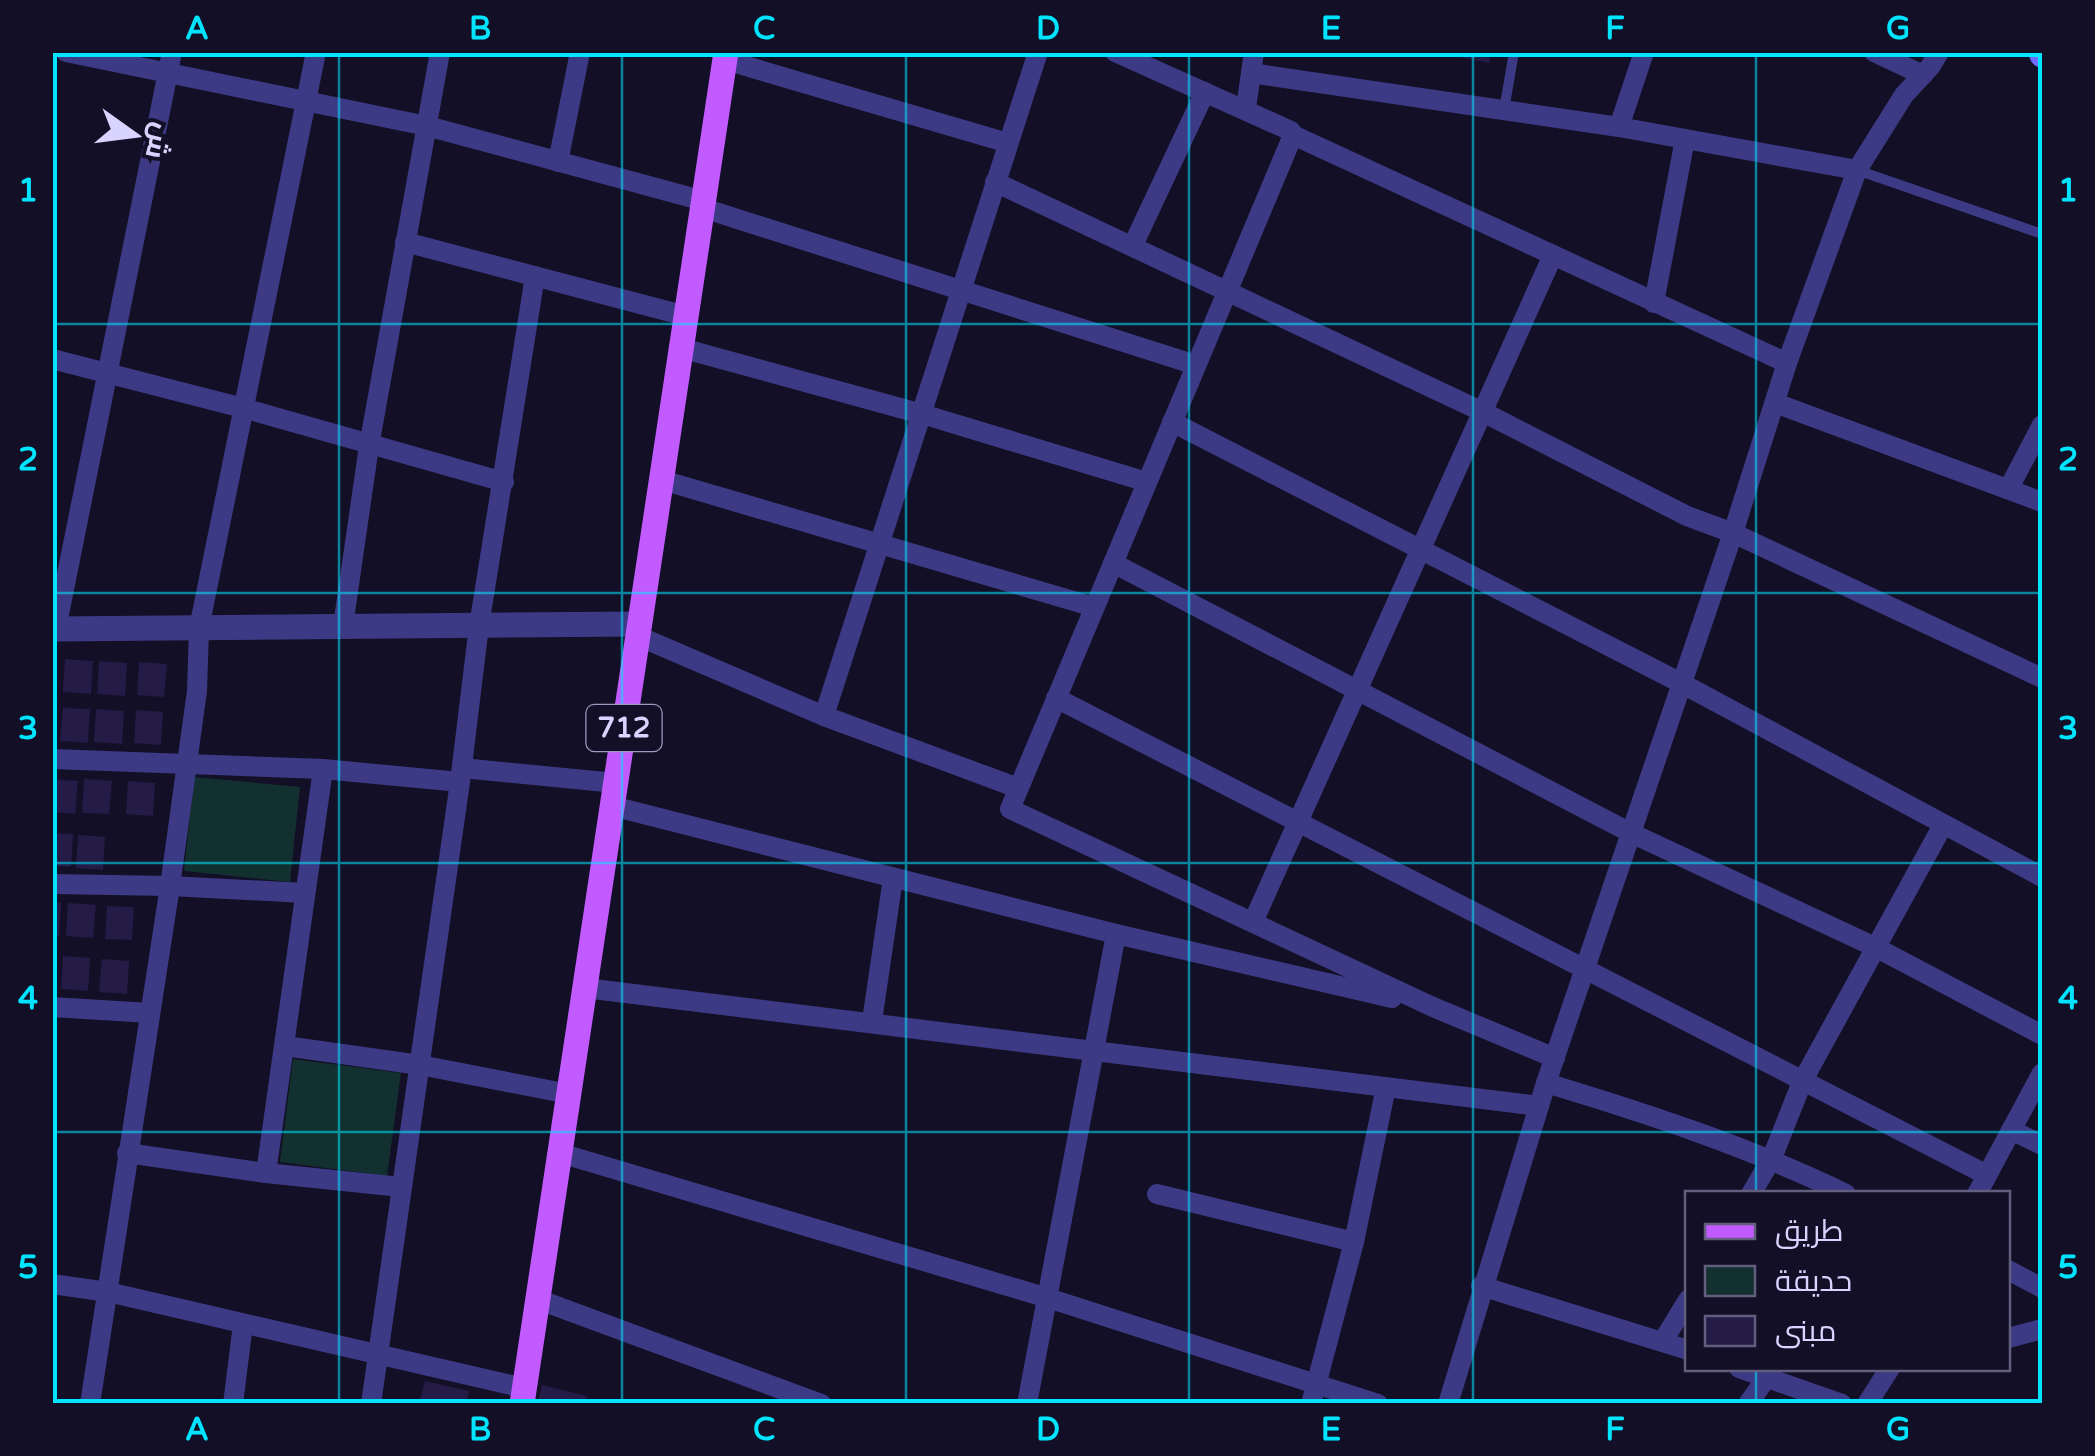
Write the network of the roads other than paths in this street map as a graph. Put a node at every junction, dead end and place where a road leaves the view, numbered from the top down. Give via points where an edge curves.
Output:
1 (66, 52) edge
2 (316, 52) edge
3 (440, 52) edge
4 (580, 52) edge
5 (1038, 52) edge
6 (1115, 52) edge
7 (1514, 52) edge
8 (1644, 52) edge
9 (1874, 52) edge
10 (1939, 52) edge
11 (726, 56) edge
12 (170, 63) edge
13 (1252, 63) edge
14 (1923, 74) junction
15 (1205, 92) junction
16 (307, 99) junction
17 (1246, 108) junction
18 (1504, 110) junction
19 (426, 126) junction
20 (1619, 126) junction
21 (1292, 135) junction
22 (1685, 139) junction
23 (1008, 143) junction
24 (558, 162) junction
25 (1857, 170) junction
26 (994, 182) junction
27 (703, 204) junction
28 (2042, 234) edge
29 (405, 242) junction
30 (1133, 245) junction
31 (1554, 254) junction
32 (535, 276) junction
33 (1228, 289) junction
34 (960, 291) junction
35 (1654, 303) junction
36 (686, 316) junction
37 (682, 348) junction
38 (52, 359) edge
39 (1787, 363) junction
40 (1196, 365) junction
41 (107, 375) junction
42 (1775, 403) junction
43 (244, 408) junction
44 (1483, 412) junction
45 (922, 414) junction
46 (1172, 422) junction
47 (2042, 426) edge
48 (368, 446) junction
49 (662, 480) junction
50 (504, 482) junction
51 (1147, 482) junction
52 (2009, 488) junction
53 (2042, 502) edge
54 (1734, 534) junction
55 (881, 545) junction
56 (1420, 552) junction
57 (1113, 563) junction
58 (1094, 608) junction
59 (343, 626) junction
60 (479, 626) junction
61 (54, 628) edge
62 (199, 628) junction
63 (639, 630) junction
64 (2042, 678) edge
65 (1680, 683) junction
66 (1357, 691) junction
67 (1056, 698) junction
68 (824, 716) junction
69 (52, 759) edge
70 (188, 762) junction
71 (323, 769) junction
72 (461, 775) junction
73 (1018, 788) junction
74 (614, 794) junction
75 (1297, 824) junction
76 (1942, 826) junction
77 (1631, 833) junction
78 (2042, 877) edge
79 (893, 878) junction
80 (52, 884) edge
81 (170, 886) junction
82 (305, 893) junction
83 (1253, 922) junction
84 (1116, 934) junction
85 (1875, 947) junction
86 (1585, 972) junction
87 (584, 988) junction
88 (52, 1007) edge
89 (1432, 1008) junction
90 (150, 1013) junction
91 (872, 1022) junction
92 (2042, 1035) edge
93 (284, 1046) junction
94 (1092, 1050) junction
95 (1555, 1058) junction
96 (420, 1064) junction
97 (2042, 1073) edge
98 (1802, 1082) junction
99 (1546, 1083) junction
100 (1386, 1086) junction
101 (568, 1094) junction
102 (1539, 1106) junction
103 (2011, 1130) junction
104 (2042, 1146) edge
105 (560, 1152) junction
106 (128, 1153) junction
107 (1772, 1158) junction
108 (266, 1174) junction
109 (1982, 1184) edge
110 (402, 1187) junction
111 (1753, 1191) edge
112 (1840, 1191) edge
113 (1157, 1194) dead end
114 (1354, 1242) junction
115 (2010, 1271) edge
116 (52, 1284) edge
117 (1481, 1286) junction
118 (2042, 1288) edge
119 (108, 1292) junction
120 (1048, 1298) junction
121 (538, 1299) junction
122 (1685, 1305) edge
123 (243, 1324) junction
124 (2042, 1330) edge
125 (2010, 1338) edge
126 (1663, 1341) junction
127 (1685, 1349) edge
128 (377, 1352) junction
129 (1888, 1371) edge
130 (1770, 1373) edge
131 (1313, 1393) edge
132 (523, 1396) edge
133 (90, 1404) edge
134 (232, 1404) edge
135 (371, 1404) edge
136 (822, 1404) edge
137 (1027, 1404) edge
138 (1378, 1404) edge
139 (1448, 1404) edge
140 (1748, 1404) edge
141 (1842, 1404) edge
142 (1867, 1404) edge

1 - 12 street
2 - 16 street
3 - 19 street
4 - 24 street
5 - 23 street
6 - 15 street
7 - 18 lane
8 - 20 street
9 - 14 street
10 - 14 street
11 - 23 street
11 - 27 main road, 712
12 - 16 street
12 - 41 street
13 - 17 street
13 - 18 street
14 - 25 street
15 - 17 street
15 - 30 street
16 - 19 street
16 - 43 street
17 - 21 street
18 - 20 street
19 - 24 street
19 - 29 street
20 - 22 street
21 - 31 street
21 - 33 street
22 - 25 street
22 - 35 street
23 - 26 street
24 - 27 street
25 - 28 lane
25 - 39 street
26 - 30 street
26 - 34 street
27 - 34 street
27 - 36 main road, 712
29 - 32 street
29 - 48 street
30 - 33 street
31 - 35 street
31 - 44 street
32 - 36 street
32 - 50 street
33 - 40 street
33 - 44 street
34 - 40 street
34 - 45 street
35 - 39 street
36 - 37 main road, 712
37 - 45 street
37 - 49 main road, 712
38 - 41 street
39 - 42 street
40 - 46 street
41 - 43 street
41 - 61 street
42 - 52 street
42 - 54 street
43 - 48 street
43 - 62 street
44 - 54 street
44 - 56 street
45 - 51 street
45 - 55 street
46 - 51 street
46 - 56 street
47 - 52 street
48 - 50 street
48 - 59 street
49 - 55 street
49 - 63 main road, 712
50 - 60 street
51 - 57 street
52 - 53 street
54 - 64 street
54 - 65 street
55 - 58 street
55 - 68 street
56 - 65 street
56 - 66 street
57 - 58 street
57 - 66 street
58 - 67 street
59 - 60 street
59 - 62 street
60 - 63 street
60 - 72 street
61 - 62 street
62 - 70 street
63 - 68 street
63 - 74 main road, 712
65 - 76 street
65 - 77 street
66 - 75 street
66 - 77 street
67 - 73 street
67 - 75 street
68 - 73 street
69 - 70 street
70 - 71 street
70 - 81 street
71 - 72 street
71 - 82 street
72 - 74 street
72 - 96 street
73 - 83 street via 1010,808
74 - 79 street
74 - 87 main road, 712
75 - 83 street
75 - 86 street
76 - 78 street
76 - 85 street
77 - 85 street
77 - 86 street
79 - 84 street
79 - 91 street
80 - 81 street
81 - 82 street
81 - 90 street
82 - 93 street
83 - 89 street
84 - 89 street
84 - 94 street
85 - 92 street
85 - 98 street
86 - 95 street
86 - 98 street
87 - 91 street
87 - 101 main road, 712
88 - 90 street
89 - 95 street
90 - 106 street
91 - 94 street
93 - 96 street
93 - 108 street
94 - 100 street
94 - 120 street
95 - 99 street
96 - 101 street
96 - 110 street
97 - 103 street
98 - 107 street
98 - 109 street
99 - 102 street
99 - 107 street
100 - 102 street
100 - 114 street
101 - 105 main road, 712
102 - 117 street
103 - 104 street
103 - 109 street
105 - 120 street
105 - 121 main road, 712
106 - 108 street
106 - 119 street
107 - 111 street
107 - 112 street
108 - 110 street
110 - 128 street
113 - 114 street
114 - 131 street
115 - 118 street
116 - 119 street
117 - 126 street
117 - 139 street
119 - 123 street
119 - 133 street
120 - 131 street
120 - 137 street
121 - 132 main road, 712
121 - 136 street
122 - 126 street
123 - 128 street
123 - 134 street
124 - 125 street
126 - 127 street
128 - 132 street
128 - 135 street
129 - 142 street
130 - 140 street
130 - 141 street
131 - 138 street

